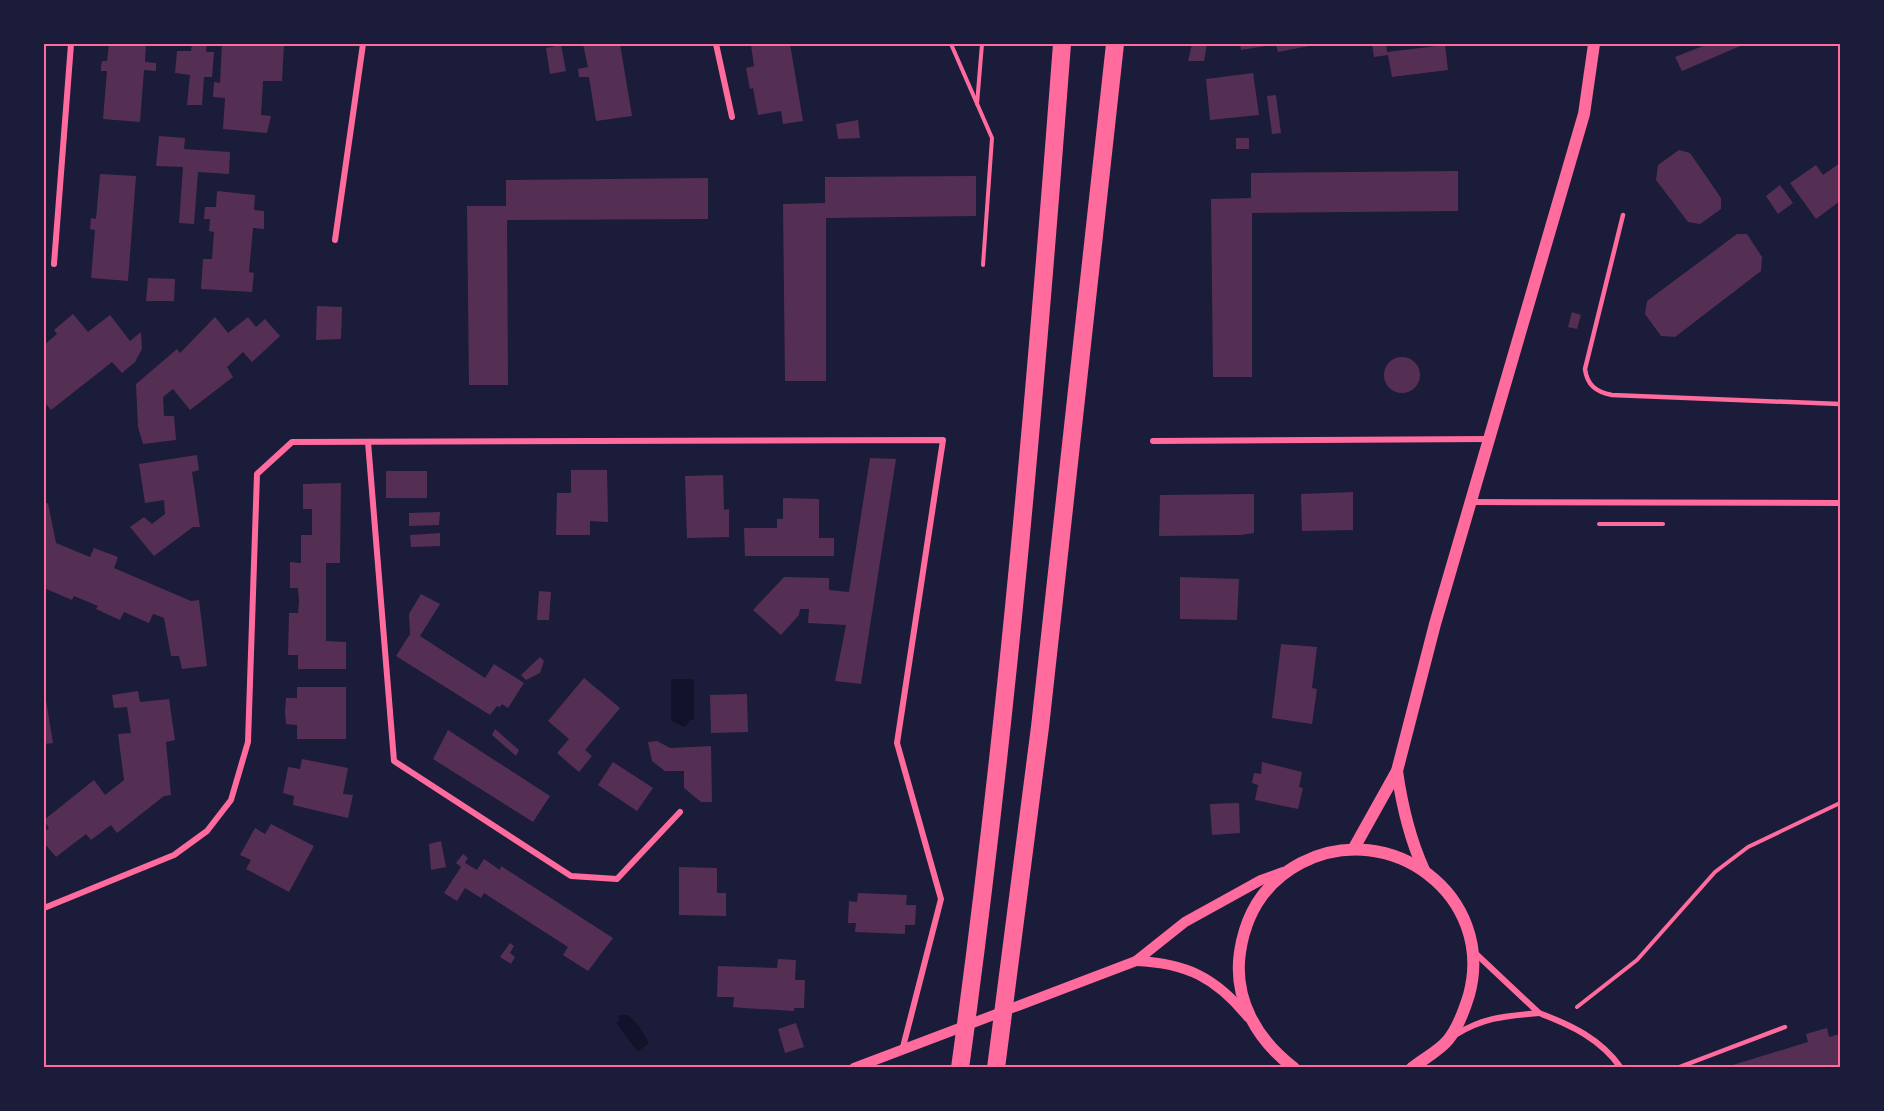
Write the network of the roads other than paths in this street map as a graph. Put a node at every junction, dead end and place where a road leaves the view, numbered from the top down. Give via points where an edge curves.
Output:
1 (71, 44) edge
2 (363, 44) edge
3 (716, 44) edge
4 (1062, 44) edge
5 (1115, 44) edge
6 (1594, 44) edge
7 (732, 117) dead end
8 (1623, 214) dead end
9 (334, 240) dead end
10 (54, 264) dead end
11 (1840, 404) edge
12 (1488, 439) junction
13 (1153, 441) dead end
14 (368, 442) junction
15 (1470, 502) junction
16 (1840, 503) edge
17 (1396, 771) junction
18 (680, 812) dead end
19 (1354, 848) junction
20 (1424, 871) junction
21 (1283, 872) junction
22 (44, 908) edge
23 (1472, 950) junction
24 (1136, 961) junction
25 (1539, 1013) junction
26 (1248, 1017) junction
27 (1785, 1027) dead end
28 (1447, 1041) junction
29 (903, 1047) junction
30 (1273, 1052) junction
31 (996, 1067) edge
32 (854, 1068) edge
33 (960, 1068) edge
34 (1276, 1068) edge
35 (1294, 1068) edge
36 (1412, 1068) edge
37 (1621, 1068) edge
38 (1677, 1068) edge

1 - 10 street
2 - 9 street
3 - 7 street
4 - 33 highway via 1008,672
5 - 31 highway via 1040,727
6 - 12 main road via 1584,114
8 - 11 lane via 1585,369 1592,387 1612,395
12 - 13 street
12 - 15 main road
14 - 18 street via 394,761 571,876 617,879
14 - 22 street via 292,442 257,474 248,742 231,800 207,831 174,855
14 - 29 street via 943,440 897,743 941,899
15 - 16 street
15 - 17 main road
17 - 19 main road
17 - 20 main road via 1403,813
19 - 20 main road via 1401,857
19 - 21 main road via 1323,852
20 - 23 main road via 1448,893 1464,920
21 - 24 street via 1250,885 1185,922
21 - 26 main road via 1257,899 1244,927 1237,972
23 - 25 street
23 - 28 main road via 1473,980 1464,1013
24 - 26 street via 1176,965 1205,977 1225,991
24 - 29 street
25 - 28 street via 1475,1023
25 - 37 street via 1584,1033 1615,1058
26 - 30 main road
27 - 38 lane
28 - 36 main road
29 - 32 street
30 - 34 main road
30 - 35 main road

